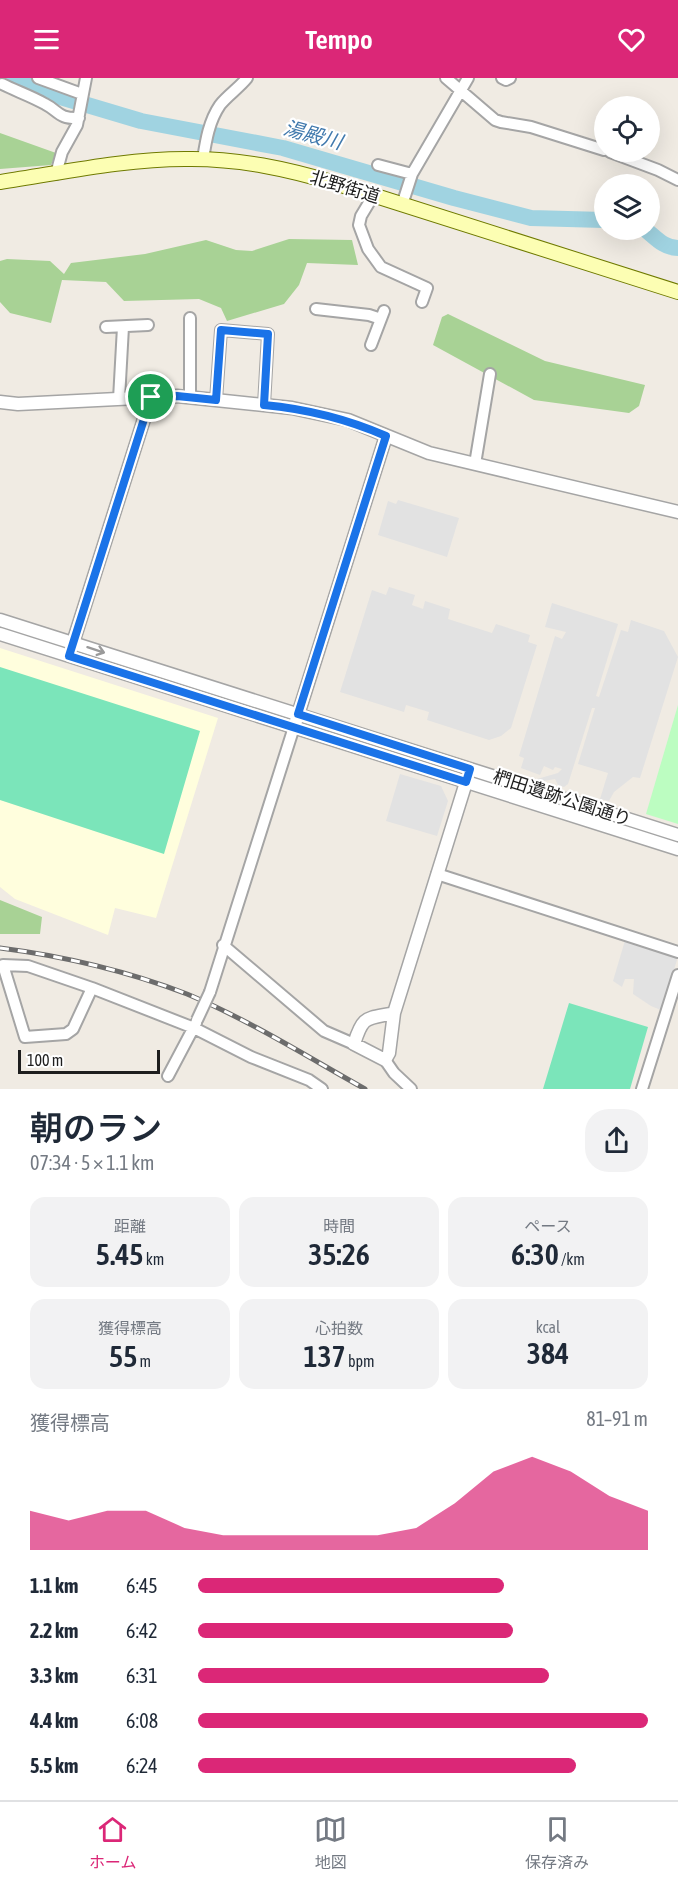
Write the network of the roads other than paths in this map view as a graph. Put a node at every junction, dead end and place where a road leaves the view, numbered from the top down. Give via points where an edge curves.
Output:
1 (38, 78) edge
2 (86, 78) edge
3 (247, 78) edge
4 (446, 78) edge
5 (468, 78) edge
6 (502, 78) edge
7 (510, 78) edge
8 (2, 84) dead end
9 (460, 91) junction
10 (82, 95) junction
11 (79, 116) junction
12 (594, 147) edge
13 (203, 159) junction
14 (637, 162) edge
15 (378, 165) dead end
16 (56, 174) junction
17 (412, 175) junction
18 (678, 180) edge
19 (0, 182) edge
20 (373, 195) junction
21 (404, 198) junction
22 (678, 292) edge
23 (422, 302) dead end
24 (316, 309) dead end
25 (190, 318) dead end
26 (148, 325) dead end
27 (106, 327) dead end
28 (123, 327) junction
29 (371, 345) dead end
30 (490, 374) dead end
31 (151, 397) junction
32 (190, 397) junction
33 (119, 399) junction
34 (216, 400) junction
35 (0, 402) edge
36 (264, 405) junction
37 (386, 436) junction
38 (475, 464) junction
39 (678, 512) edge
40 (0, 620) edge
41 (0, 634) edge
42 (73, 643) junction
43 (69, 656) junction
44 (298, 714) junction
45 (294, 727) junction
46 (470, 769) junction
47 (466, 782) junction
48 (678, 835) edge
49 (678, 849) edge
50 (437, 874) junction
51 (223, 945) junction
52 (678, 952) edge
53 (2, 966) edge
54 (678, 975) edge
55 (92, 988) junction
56 (394, 1013) junction
57 (195, 1024) junction
58 (354, 1044) junction
59 (385, 1060) junction
60 (168, 1076) dead end
61 (322, 1089) edge
62 (411, 1089) edge
63 (642, 1089) edge

1 - 10 street
2 - 10 street
3 - 13 street via 220,105 209,126
4 - 9 street
5 - 9 street
6 - 7 street
8 - 11 street via 70,119
9 - 12 street via 501,122
9 - 17 street
10 - 11 street
11 - 16 street
13 - 16 main road, 北野街道 via 162,159
13 - 20 main road, 北野街道 via 237,161 304,174
14 - 18 street
15 - 17 street
16 - 19 main road, 北野街道
17 - 21 street
20 - 21 main road, 北野街道
20 - 23 street via 359,225 368,249 381,267 427,288
21 - 22 main road, 北野街道
24 - 29 street via 382,315
25 - 32 street
26 - 28 street
27 - 28 street
28 - 33 street
30 - 38 street
31 - 32 street
31 - 33 street
31 - 42 street
32 - 34 street
33 - 35 street
34 - 36 street
34 - 36 street via 221,330 268,334
36 - 37 street via 348,420
37 - 38 street via 425,452
37 - 44 street
38 - 39 street
40 - 42 street, 椚田遺跡公園通り
41 - 43 street, 椚田遺跡公園通り
42 - 43 street
42 -> 44 street, 椚田遺跡公園通り
43 - 45 street, 椚田遺跡公園通り
44 - 45 street
44 - 46 street, 椚田遺跡公園通り
45 - 47 street, 椚田遺跡公園通り
45 - 51 street
46 - 47 street
46 - 48 street, 椚田遺跡公園通り
47 - 49 street, 椚田遺跡公園通り
47 - 50 street
50 - 52 street
50 - 56 street
51 - 57 street, bridge via 210,992
51 - 58 street via 324,1031
53 - 55 street via 28,966
53 - 55 street via 25,1037 66,1034 73,1029
54 - 63 street
55 - 57 street
56 - 58 street via 365,1020
56 - 59 street
57 - 60 street
57 - 61 street via 251,1057
58 - 59 street
59 - 62 street

